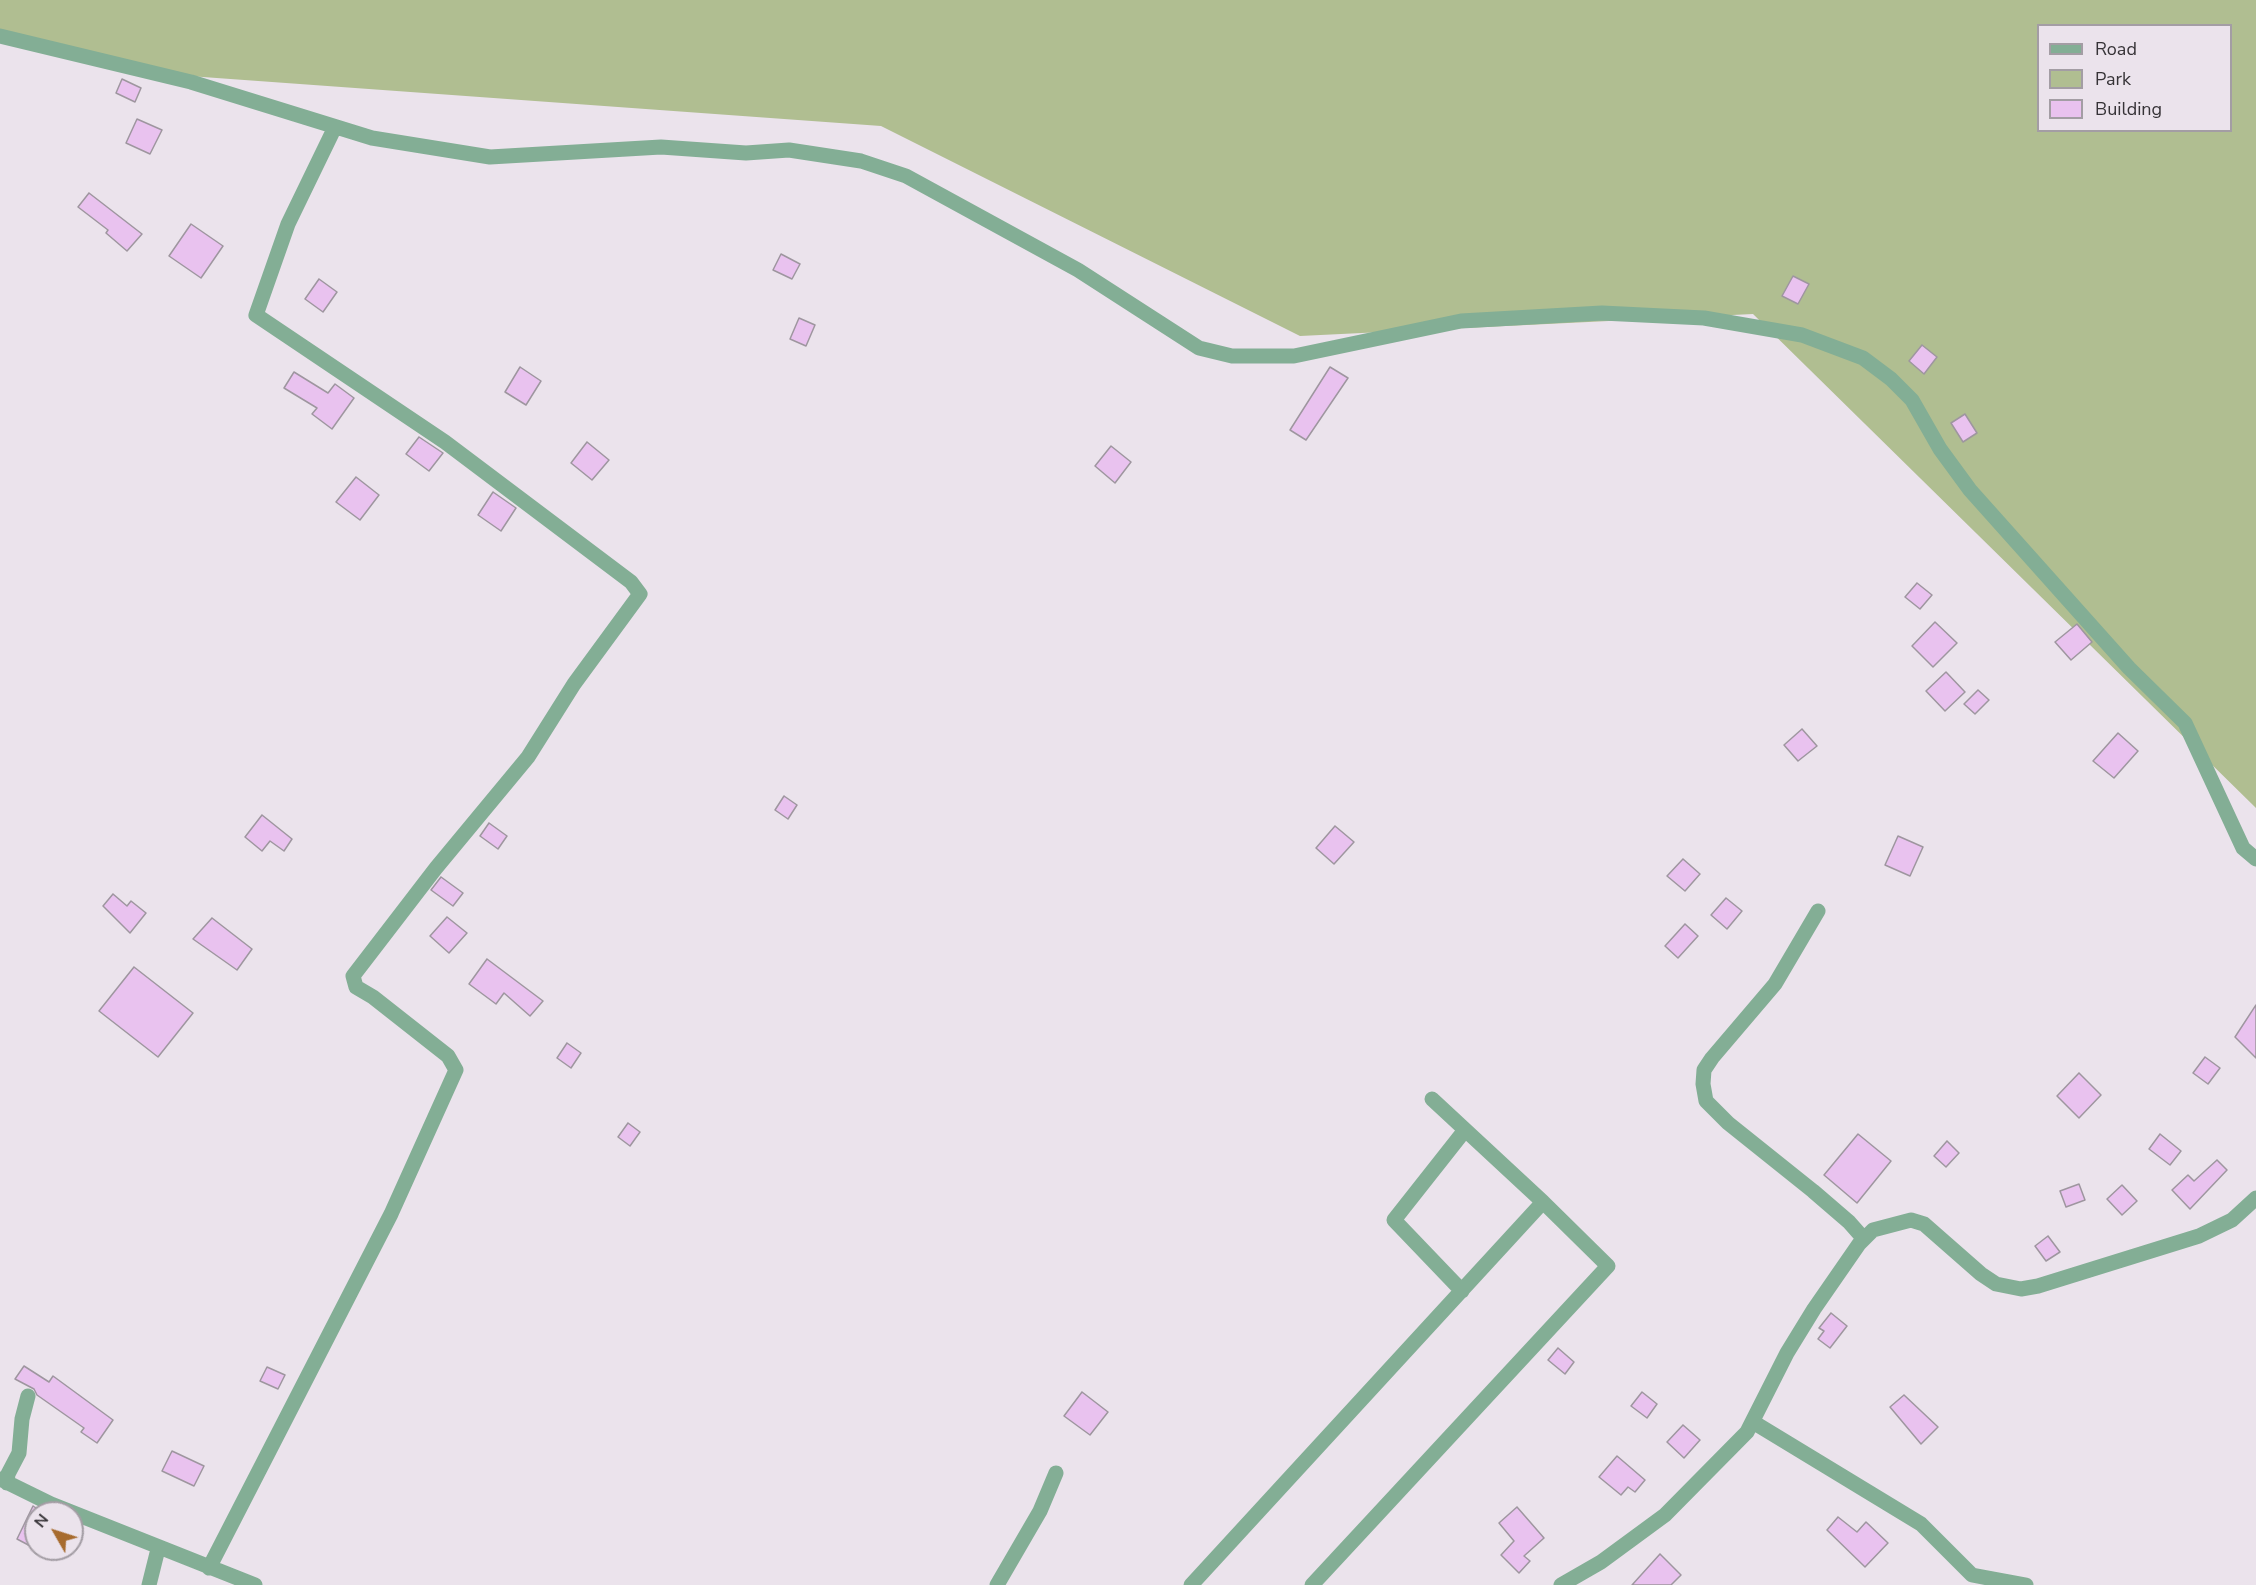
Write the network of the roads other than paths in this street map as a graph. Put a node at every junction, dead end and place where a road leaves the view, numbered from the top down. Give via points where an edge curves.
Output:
1 (0, 36) edge
2 (334, 127) junction
3 (2256, 860) edge
4 (1818, 911) dead end
5 (1432, 1099) dead end
6 (1465, 1130) junction
7 (2256, 1198) edge
8 (1544, 1202) junction
9 (1864, 1239) junction
10 (1462, 1290) junction
11 (28, 1396) dead end
12 (1753, 1422) junction
13 (1056, 1473) dead end
14 (7, 1474) edge
15 (158, 1549) junction
16 (214, 1557) junction
17 (1973, 1580) edge
18 (149, 1585) edge
19 (255, 1585) edge
20 (997, 1585) edge
21 (1191, 1585) edge
22 (1312, 1585) edge
23 (1561, 1585) edge
24 (2026, 1585) edge

1 - 2 street via 191,82
2 - 3 street via 372,138 490,157 661,147 746,153 789,150 861,161 906,176 1068,264 1199,348 1232,356 1294,356 1461,321 1602,313 1704,318 1802,335 1863,358 1912,400 1964,482 2018,547 2185,723 2238,839
2 - 16 street via 288,225 256,315 445,442 631,582 640,594 574,684 528,757 436,867 353,976 356,987 448,1056 456,1070 391,1214
4 - 9 street via 1775,984 1712,1058 1702,1084 1706,1101 1728,1123 1820,1197
5 - 6 street
6 - 8 street
6 - 10 street via 1394,1220
7 - 9 street via 2232,1220 2199,1236 2021,1289 1996,1284 1981,1274 1924,1224 1911,1220 1895,1223 1873,1230
8 - 10 street
8 - 22 street via 1608,1266
9 - 12 street via 1792,1345
10 - 21 street
11 - 14 street via 19,1453
12 - 17 street via 1921,1524
12 - 23 street via 1665,1515 1601,1562
13 - 20 street via 1040,1511
14 - 15 street
15 - 16 street
15 - 18 street
16 - 19 street
17 - 24 street

